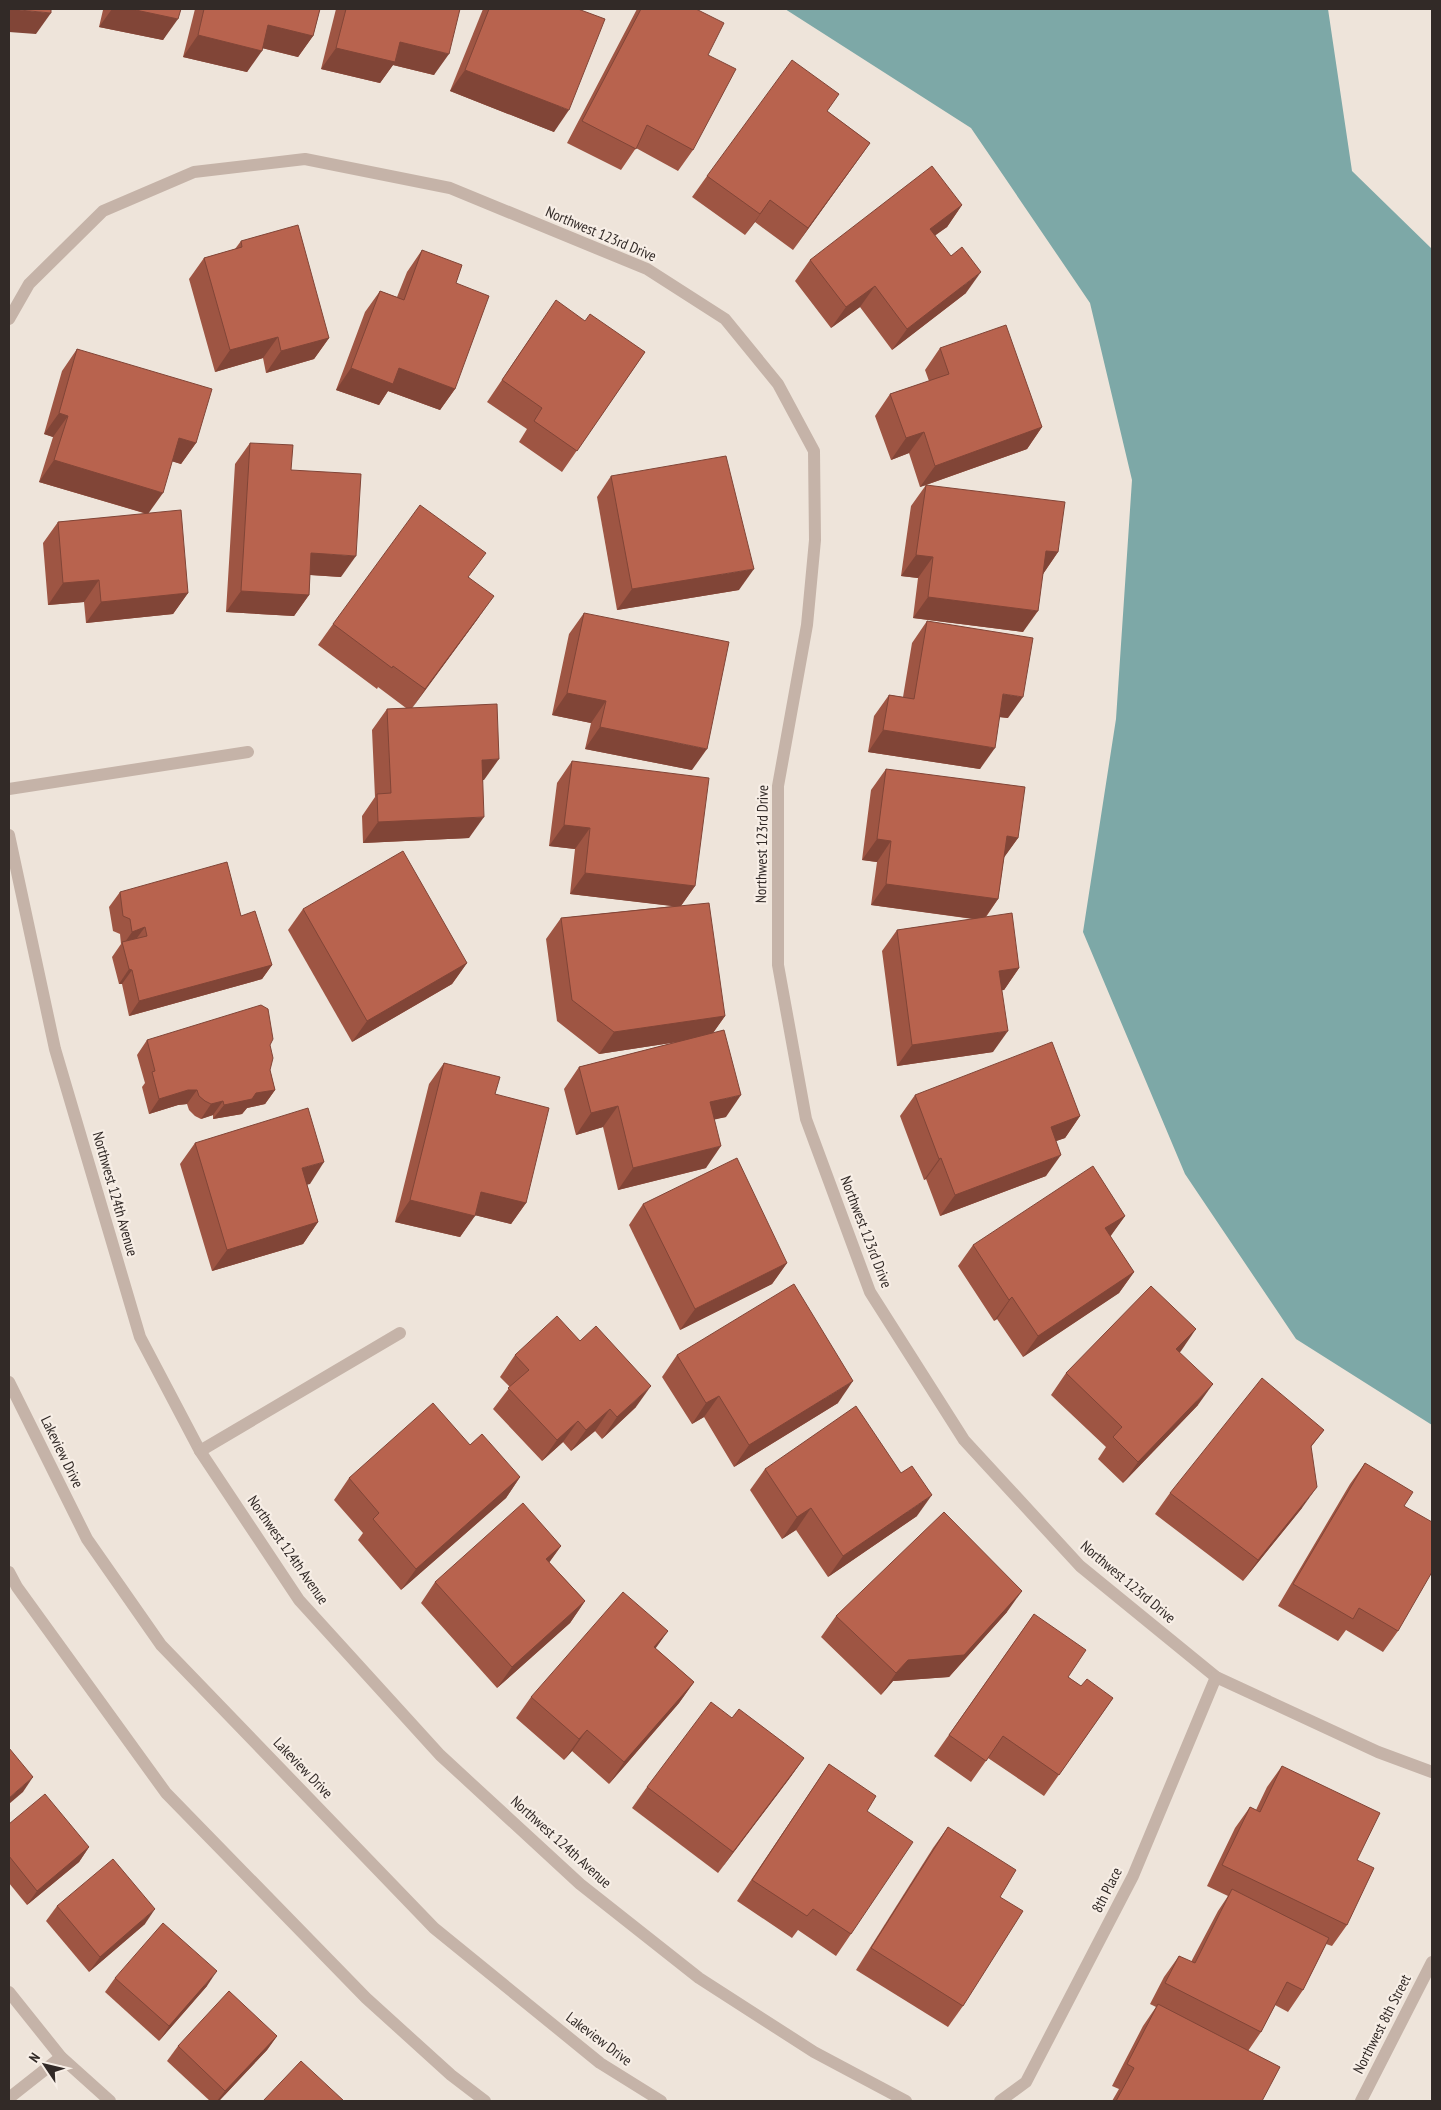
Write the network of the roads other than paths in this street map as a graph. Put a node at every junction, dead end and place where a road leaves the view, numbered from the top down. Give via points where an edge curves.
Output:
1 (9, 319) edge
2 (248, 752) dead end
3 (9, 789) edge
4 (9, 835) edge
5 (400, 1333) dead end
6 (9, 1382) edge
7 (200, 1451) junction
8 (9, 1572) edge
9 (1216, 1677) junction
10 (1432, 1772) edge
11 (1432, 1962) edge
12 (9, 1992) edge
13 (61, 2058) junction
14 (9, 2098) edge
15 (110, 2101) edge
16 (485, 2101) edge
17 (661, 2101) edge
18 (906, 2101) edge
19 (1000, 2101) edge
20 (1361, 2101) edge

1 - 9 street, Northwest 123rd Drive via 29,284 103,211 194,172 305,158 450,188 647,269 725,320 778,384 814,451 815,540 807,625 778,786 778,965 806,1119 870,1292 964,1440 1080,1566
2 - 3 street
4 - 7 street, Northwest 124th Avenue via 55,1049 140,1337
5 - 7 street
6 - 17 street, Lakeview Drive via 87,1539 161,1645 434,1928 600,2063
7 - 18 street, Northwest 124th Avenue via 299,1600 440,1755 580,1884 699,1978 814,2052
8 - 16 street via 166,1793 366,1998 451,2075
9 - 10 street, Northwest 123rd Drive via 1378,1752
9 - 19 street, 8th Place via 1133,1876 1026,2082
11 - 20 street, Northwest 8th Street
12 - 13 street
13 - 14 street
13 - 15 street

